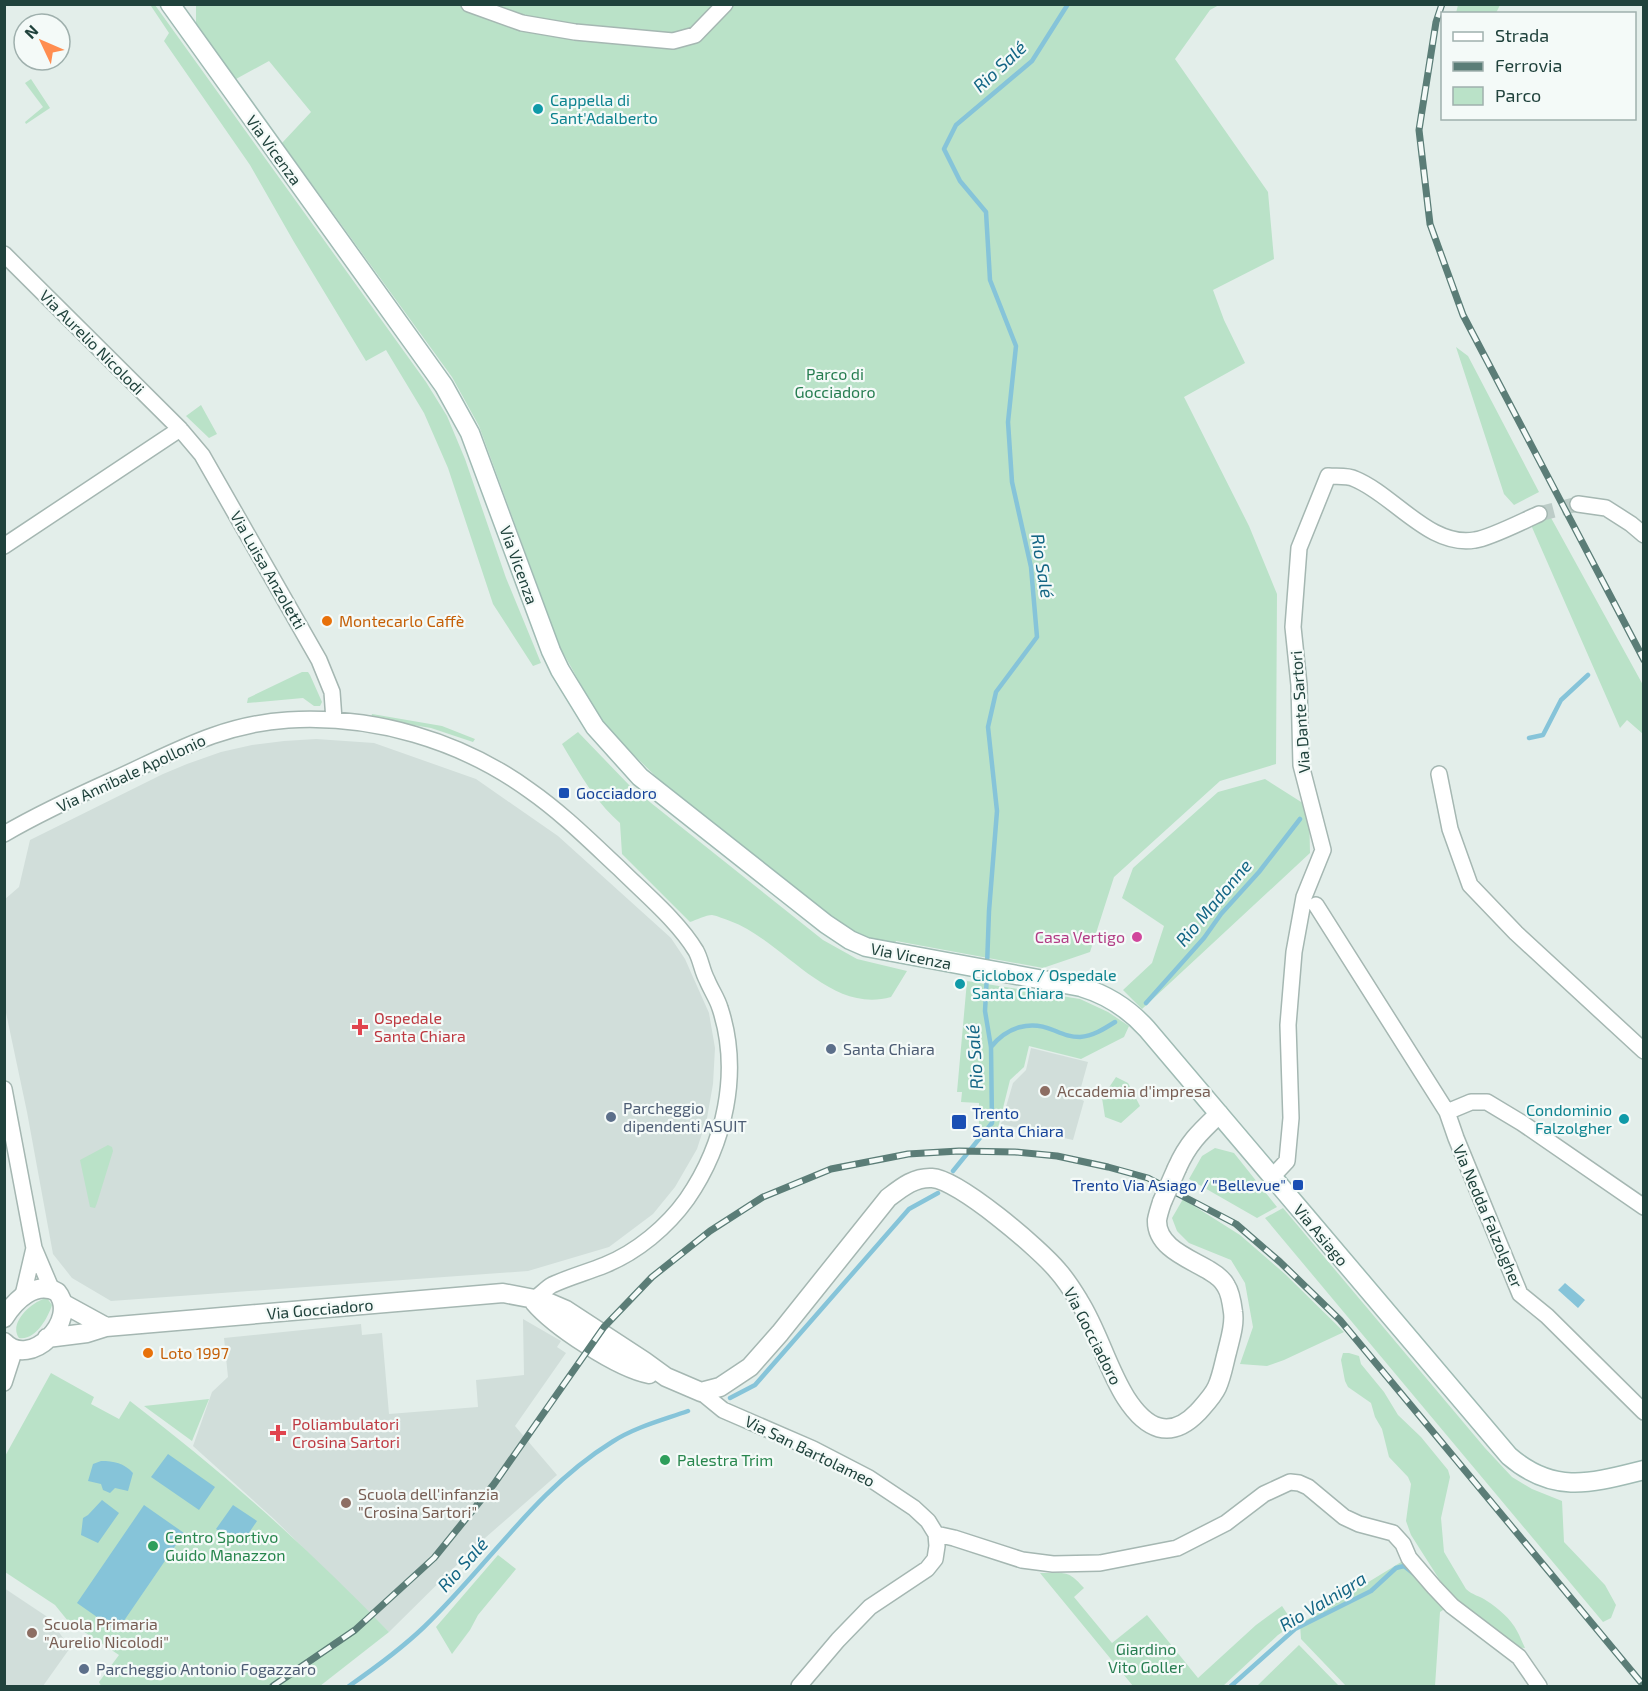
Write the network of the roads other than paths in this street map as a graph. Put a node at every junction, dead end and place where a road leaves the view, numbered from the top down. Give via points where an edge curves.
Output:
1 (170, 4) edge
2 (469, 4) edge
3 (725, 4) edge
4 (4, 254) edge
5 (180, 429) junction
6 (1578, 504) tunnel mouth
7 (1539, 514) tunnel mouth
8 (1644, 535) edge
9 (4, 546) edge
10 (334, 720) junction
11 (1439, 774) dead end
12 (4, 834) edge
13 (1316, 905) dead end
14 (998, 972) joint
15 (1644, 1052) edge
16 (4, 1089) edge
17 (1447, 1112) junction
18 (1219, 1114) junction
19 (1272, 1177) junction
20 (1644, 1207) edge
21 (34, 1248) junction
22 (51, 1288) junction
23 (23, 1295) junction
24 (532, 1300) junction
25 (64, 1304) junction
26 (4, 1318) edge
27 (106, 1327) junction
28 (47, 1338) junction
29 (10, 1345) edge
30 (4, 1383) edge
31 (701, 1392) junction
32 (1644, 1412) edge
33 (1644, 1470) edge
34 (936, 1534) junction
35 (800, 1686) edge
36 (1539, 1686) edge

1 - 14 main road, Via Vicenza via 457,407 551,651 595,727 655,790 826,924 856,943
2 - 3 street via 522,23 673,41 695,35
4 - 5 street, Via Aurelio Nicolodi
5 - 9 street
5 - 10 street, Via Luisa Anzoletti via 202,455 320,660 332,692
6 - 8 street via 1606,508
7 - 19 street, Via Dante Sartori via 1476,540 1451,540 1353,477 1328,477 1309,519 1299,548 1293,627 1301,765 1323,849 1304,897 1294,951 1288,1025 1291,1118 1287,1161
10 - 12 street, Via Annibale Apollonio via 250,725 196,740
10 - 24 street, Via Annibale Apollonio via 411,732 451,746 528,788 578,830 686,937 720,1006 729,1058 727,1106 712,1155 687,1199 631,1252 553,1285
11 - 15 street via 1450,829 1470,885
13 - 17 street, Via Nedda Falzolgher
14 - 18 main road, Via Asiago via 1082,987 1126,1008
16 - 21 street
17 - 20 street via 1471,1102 1487,1102
17 - 32 street, Via Nedda Falzolgher via 1521,1294
18 - 19 main road, Via Asiago
18 - 31 main road, Via Gocciadoro, bridge via 1185,1149 1157,1221 1168,1245 1226,1285 1234,1313 1217,1387 1184,1425 1170,1430 1154,1427 1142,1418 1117,1384 1080,1302 1058,1270 968,1195 930,1177 918,1179 888,1198 750,1367 720,1387
19 - 33 main road, Via Asiago via 1517,1463 1539,1476 1575,1484
21 - 22 street
21 - 23 street
22 - 23 main road
22 - 25 main road
23 - 26 main road
24 - 27 main road, Via Gocciadoro via 489,1293
24 - 31 main road via 572,1335 602,1354 643,1373 666,1377
25 - 27 main road
25 - 28 main road via 62,1320
27 - 28 main road, Via Gocciadoro
28 - 29 main road, Via Gocciadoro via 31,1349
29 - 30 street
31 - 34 street, Via San Bartolameo via 723,1410 870,1478 914,1508
34 - 35 street via 935,1559 927,1569 870,1607
34 - 36 street via 1022,1560 1100,1563 1177,1548 1227,1523 1248,1499 1290,1482 1299,1483 1344,1517 1393,1533 1452,1606 1519,1658

